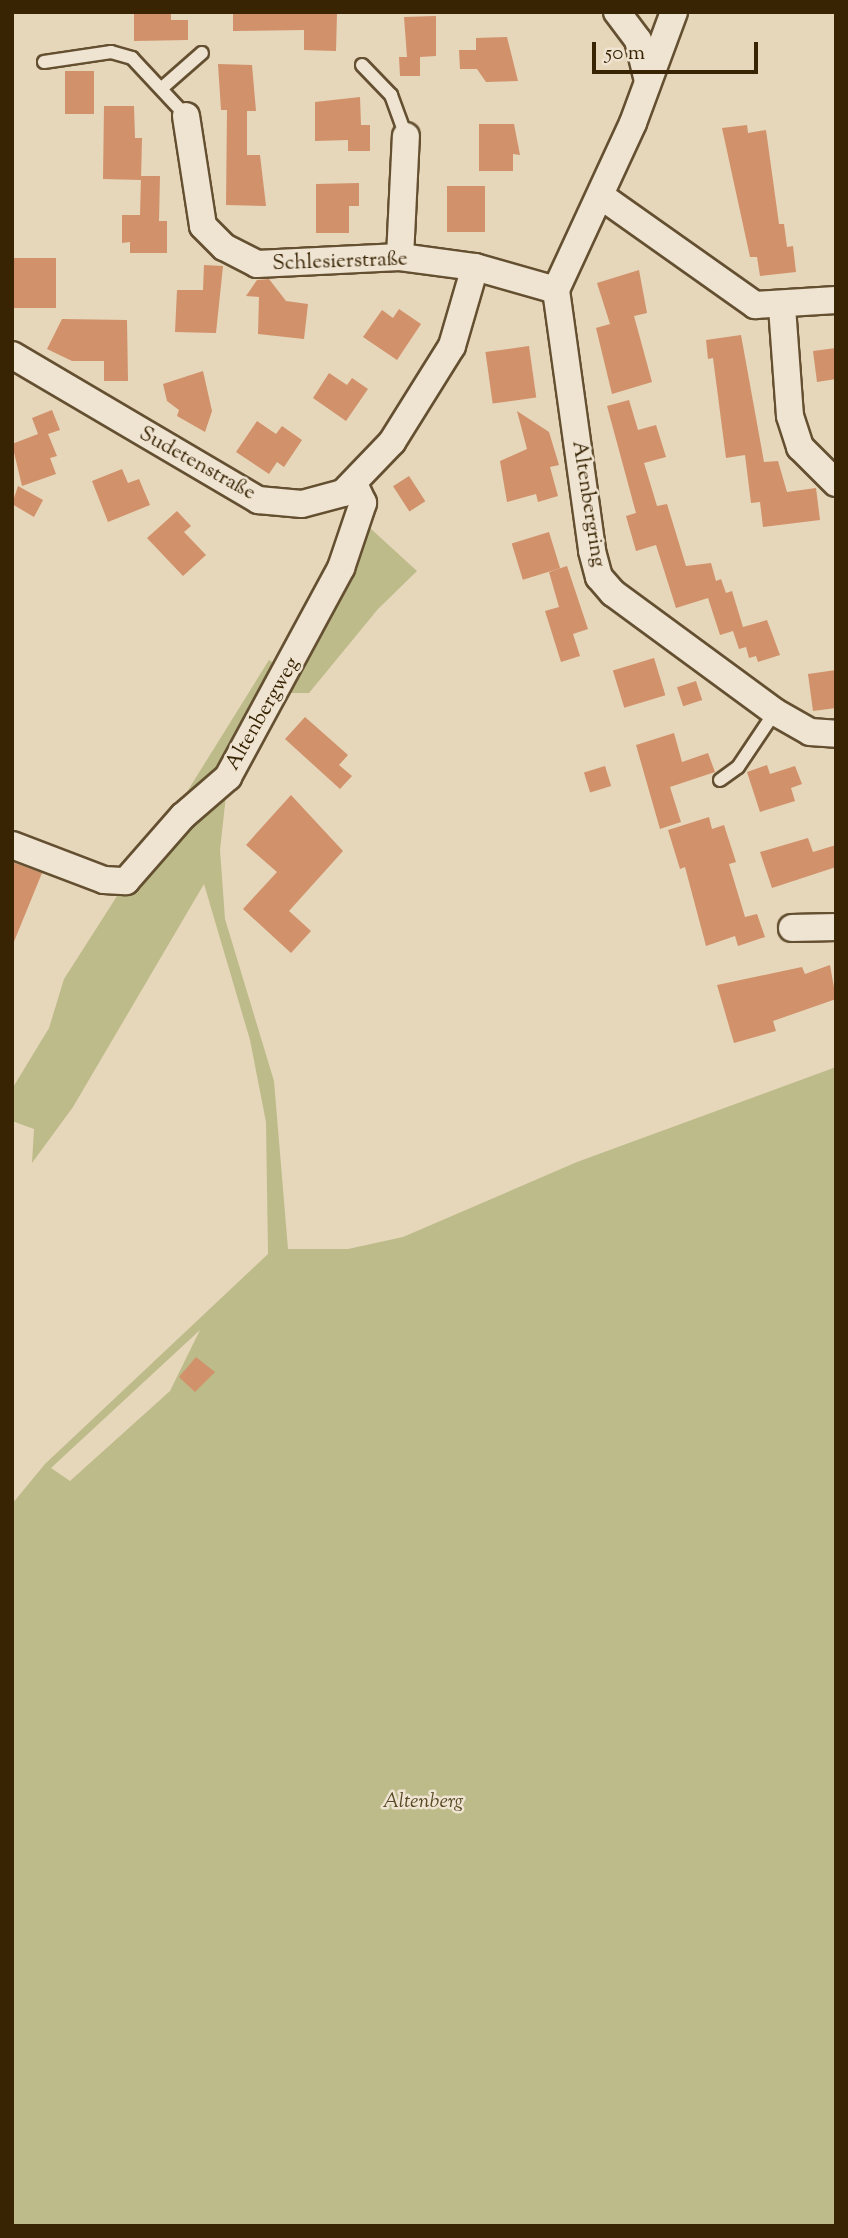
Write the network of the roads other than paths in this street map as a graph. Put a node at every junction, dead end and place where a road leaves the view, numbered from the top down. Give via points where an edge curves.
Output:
1 (617, 12) edge
2 (674, 12) edge
3 (202, 53) dead end
4 (44, 62) dead end
5 (362, 65) dead end
6 (648, 80) junction
7 (162, 88) junction
8 (186, 116) joint
9 (406, 136) joint
10 (601, 196) junction
11 (400, 257) junction
12 (475, 267) junction
13 (556, 290) junction
14 (836, 300) edge
15 (782, 307) junction
16 (12, 355) edge
17 (836, 483) edge
18 (354, 484) junction
19 (775, 712) junction
20 (836, 734) edge
21 (720, 780) dead end
22 (12, 845) edge
23 (836, 926) edge
24 (792, 928) dead end

1 - 6 street via 638,40
2 - 6 street
3 - 7 lane
4 - 7 lane via 111,52 132,58
5 - 9 lane via 391,95
6 - 10 street
7 - 8 lane
8 - 11 street, Schlesierstraße via 203,226 224,247 257,264
9 - 11 street
10 - 13 street
10 - 15 street via 754,305
11 - 12 street, Schlesierstraße
12 - 13 street, Schlesierstraße
12 - 18 street, Sudetenstraße via 453,346 392,442
13 - 19 street, Altenbergring via 599,577 612,593
14 - 15 street
15 - 17 street via 790,416 800,447
16 - 18 street, Sudetenstraße via 258,500 302,505 343,493
18 - 22 street, Altenbergweg via 363,503 341,568 228,777 197,801 126,881 104,880
19 - 20 street, Altenbergring via 810,732
19 - 21 lane via 738,767
23 - 24 street

